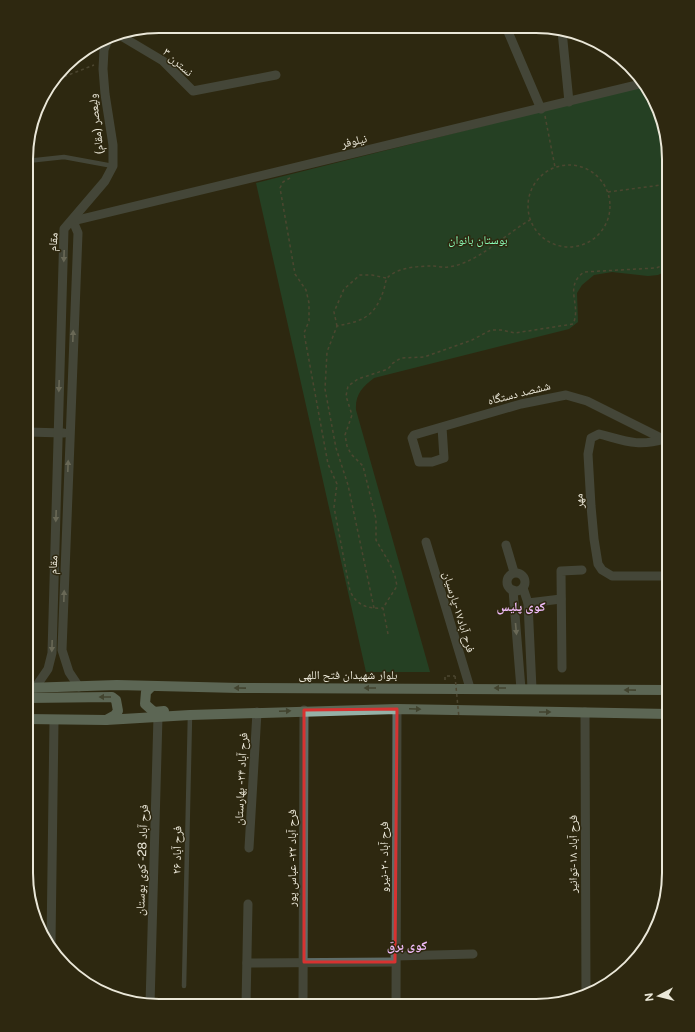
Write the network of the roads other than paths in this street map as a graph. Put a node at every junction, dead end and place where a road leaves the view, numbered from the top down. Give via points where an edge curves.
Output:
1 (509, 33) edge
2 (562, 36) edge
3 (124, 38) edge
4 (106, 45) edge
5 (276, 75) dead end
6 (638, 85) edge
7 (569, 102) junction
8 (545, 111) junction
9 (33, 160) edge
10 (113, 166) junction
11 (73, 220) junction
12 (442, 426) junction
13 (33, 432) edge
14 (58, 433) junction
15 (69, 433) junction
16 (662, 438) edge
17 (662, 441) edge
18 (426, 542) dead end
19 (506, 545) dead end
20 (582, 570) dead end
21 (514, 572) junction
22 (662, 576) edge
23 (523, 588) junction
24 (513, 590) junction
25 (561, 599) junction
26 (528, 603) junction
27 (562, 668) dead end
28 (33, 686) edge
29 (152, 686) junction
30 (79, 687) junction
31 (33, 688) edge
32 (470, 688) junction
33 (521, 688) junction
34 (532, 688) junction
35 (662, 690) edge
36 (33, 698) edge
37 (397, 709) junction
38 (304, 710) junction
39 (257, 712) junction
40 (585, 712) junction
41 (223, 713) junction
42 (662, 714) edge
43 (190, 715) junction
44 (158, 716) junction
45 (33, 720) edge
46 (106, 720) junction
47 (54, 721) junction
48 (249, 848) dead end
49 (248, 904) dead end
50 (51, 938) edge
51 (473, 954) dead end
52 (395, 959) junction
53 (304, 962) junction
54 (247, 963) junction
55 (184, 986) dead end
56 (586, 988) edge
57 (150, 998) edge
58 (246, 999) edge
59 (303, 999) edge
60 (396, 999) edge

1 - 8 street
2 - 7 street
3 - 5 street, نسترن ۳ via 163,61 193,91
4 - 10 street, ولیعصر (مقام) via 103,62 104,94 113,146
6 - 7 street, نیلوفر
7 - 8 street, نیلوفر
8 - 11 street, نیلوفر
9 - 10 lane via 64,157
10 - 11 street, ولیعصر (مقام)
11 -> 14 street, مقام via 64,229
15 -> 11 street, مقام via 78,233
12 - 12 street, ششصد دستگاه via 444,458 437,461 417,461 413,436
12 - 16 street, ششصد دستگاه via 541,399 566,395 587,401
13 - 14 street
14 - 15 street
14 -> 28 street, مقام via 52,653 48,669
30 -> 15 street, مقام via 69,672 62,650
17 - 22 street, مهر via 639,444 599,434 591,438 588,454 598,564 612,576
18 - 32 street, فرح آباد۱۷-پارسیان
19 - 21 street
20 - 25 street via 561,571
21 - 23 street via 522,574 526,581
21 - 24 street via 507,584
23 - 24 street
23 - 26 street
24 -> 33 street
25 - 26 street
25 - 27 street
26 - 34 street
29 - 30 main road, بلوار شهیدان فتح اللهی
32 -> 29 main road, بلوار شهیدان فتح اللهی
29 - 41 main road via 146,692 145,704 154,712
30 - 31 main road, بلوار شهیدان فتح اللهی
33 -> 32 main road, بلوار شهیدان فتح اللهی
33 - 34 main road, بلوار شهیدان فتح اللهی
35 -> 34 main road, بلوار شهیدان فتح اللهی
46 -> 36 main road via 118,711 116,700 112,697
37 - 38 main road
37 -> 40 main road
37 - 52 street, فرح آباد ۲۰-نیرو
39 -> 38 main road
38 - 53 street, فرح آباد ۲۲ - عباس پور
39 - 41 main road
39 - 48 street, فرح آباد ۲۴ - بهارستان
40 - 42 main road
40 - 56 street, فرح آباد ۱۸-توانیر
41 - 43 main road
43 - 44 main road
43 - 55 lane, فرح آباد ۲۶
44 - 46 main road
44 - 57 street, فرح آباد 28 - کوی بوستان
45 - 47 main road
46 - 47 main road
47 - 50 street
49 - 54 street
51 - 52 street
52 - 53 street
52 - 60 street, فرح آباد ۲۰-نیرو
53 - 54 street
53 - 59 street, فرح آباد ۲۲ - عباس پور
54 - 58 street

